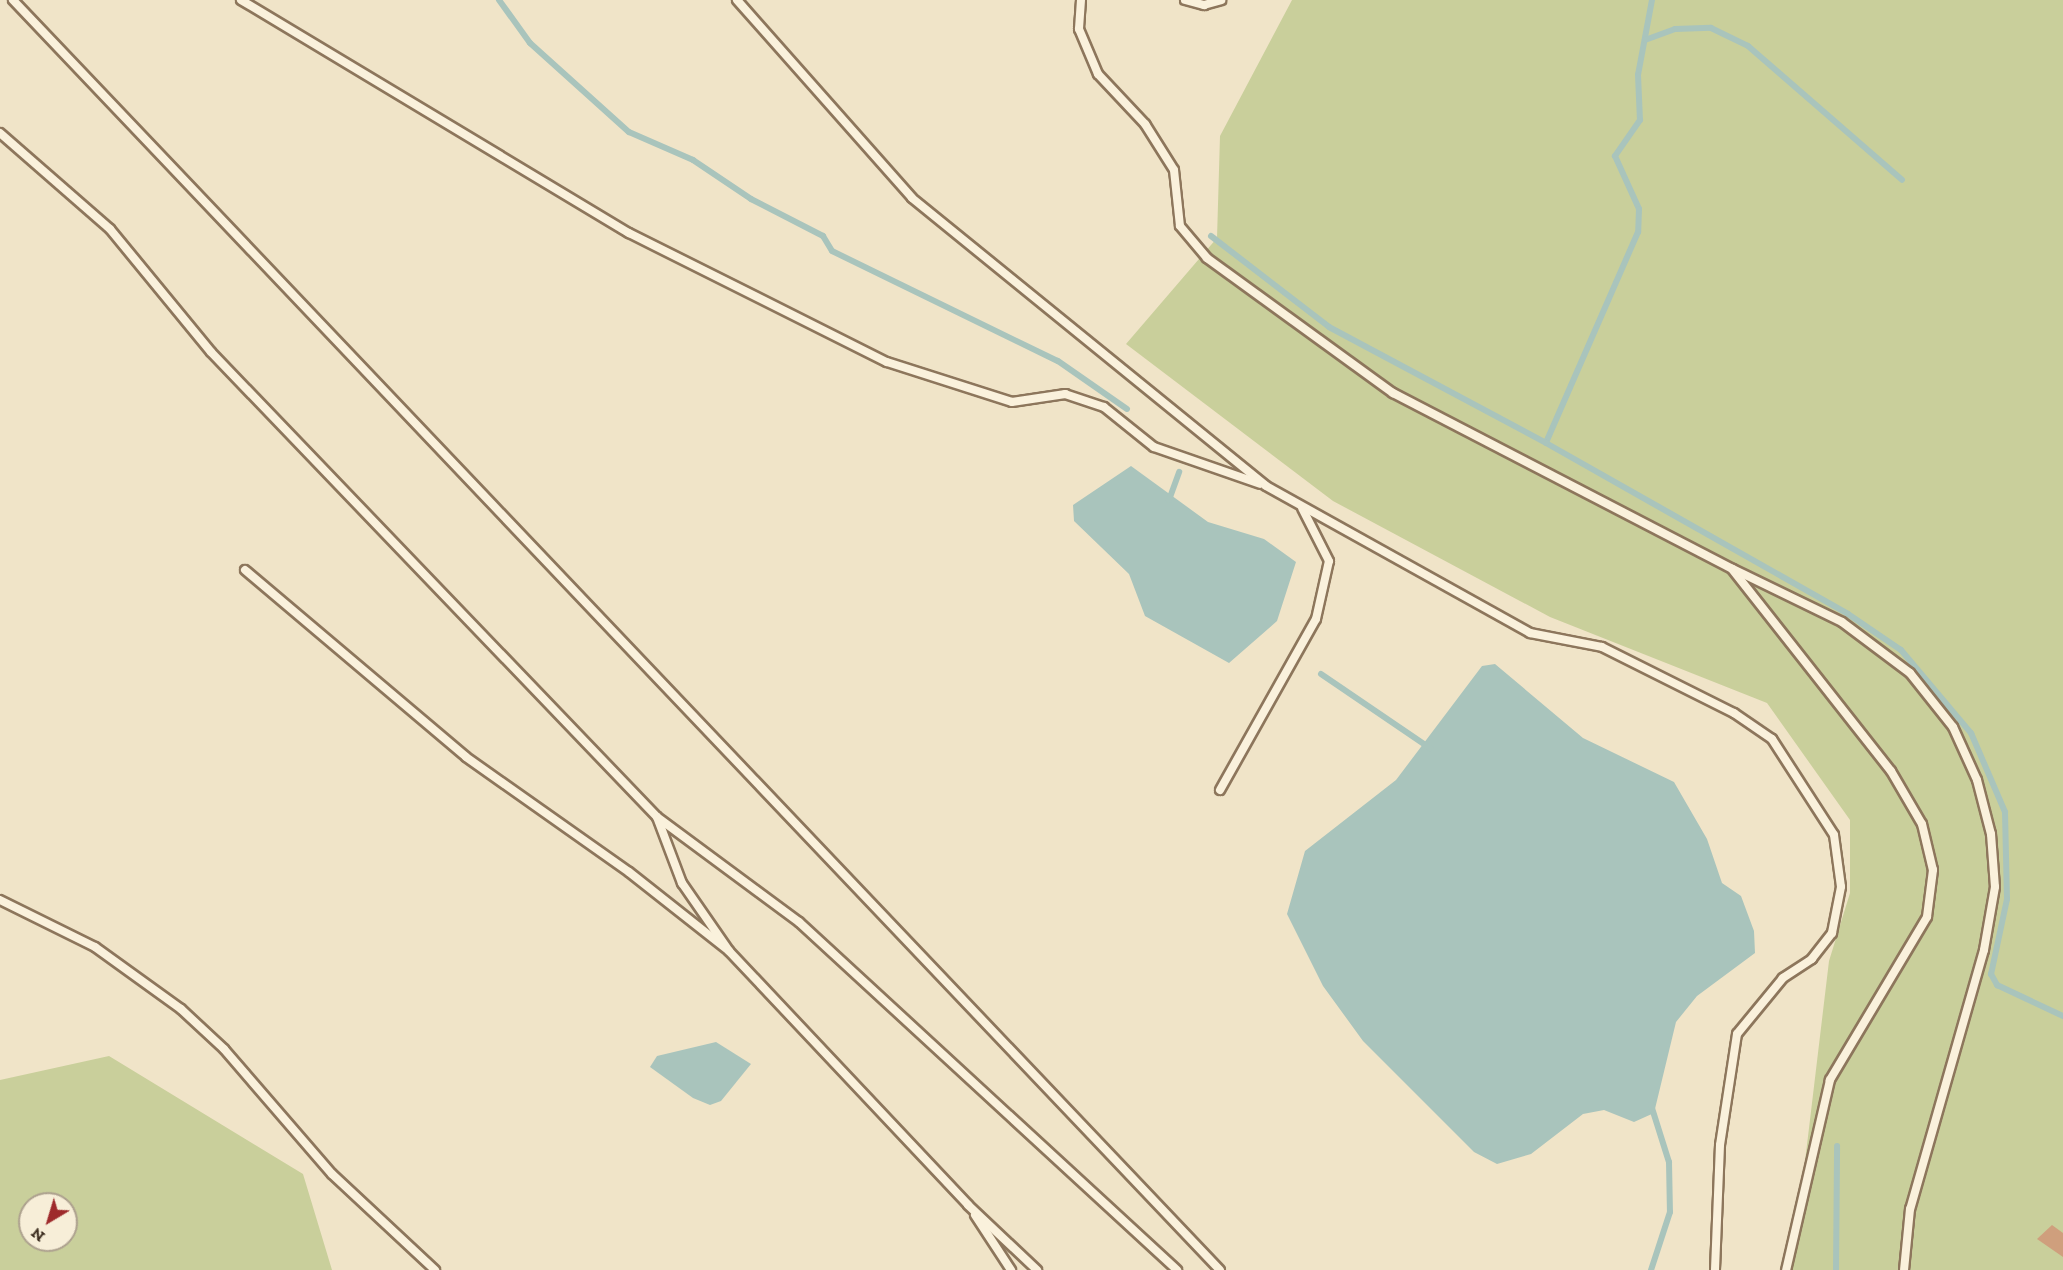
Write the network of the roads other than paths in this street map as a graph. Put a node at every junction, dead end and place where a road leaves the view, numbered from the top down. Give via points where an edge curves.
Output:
1 (13, 0) edge
2 (241, 0) edge
3 (737, 0) edge
4 (1081, 0) edge
5 (1185, 0) edge
6 (1221, 0) edge
7 (0, 133) edge
8 (1266, 486) junction
9 (1302, 508) junction
10 (1732, 569) junction
11 (244, 570) dead end
12 (1220, 790) dead end
13 (657, 817) junction
14 (0, 900) edge
15 (729, 951) junction
16 (968, 1205) junction
17 (435, 1270) edge
18 (1011, 1270) edge
19 (1037, 1270) edge
20 (1177, 1270) edge
21 (1220, 1270) edge
22 (1715, 1270) edge
23 (1786, 1270) edge
24 (1904, 1270) edge

1 - 21 lane
2 - 8 lane via 629,233 887,362 1012,402 1065,394 1104,407 1154,447
3 - 8 lane via 912,198
4 - 10 lane via 1079,29 1098,74 1145,124 1174,170 1180,226 1207,258 1392,393
5 - 6 lane via 1204,5
7 - 13 lane via 110,229 211,352
8 - 9 lane
9 - 12 lane via 1329,561 1316,619
9 - 22 lane via 1530,633 1602,647 1734,713 1772,739 1834,835 1841,887 1832,933 1812,959 1783,978 1737,1034 1720,1145
10 - 23 lane via 1891,771 1922,824 1933,870 1927,917 1830,1080
10 - 24 lane via 1842,622 1910,673 1953,727 1977,780 1990,834 1995,887 1984,950 1910,1209
11 - 15 lane via 466,757 629,872
13 - 15 lane via 682,883
13 - 20 lane via 799,922
14 - 17 lane via 95,947 181,1009 224,1049 332,1174
15 - 16 lane
16 - 18 lane
16 - 19 lane

